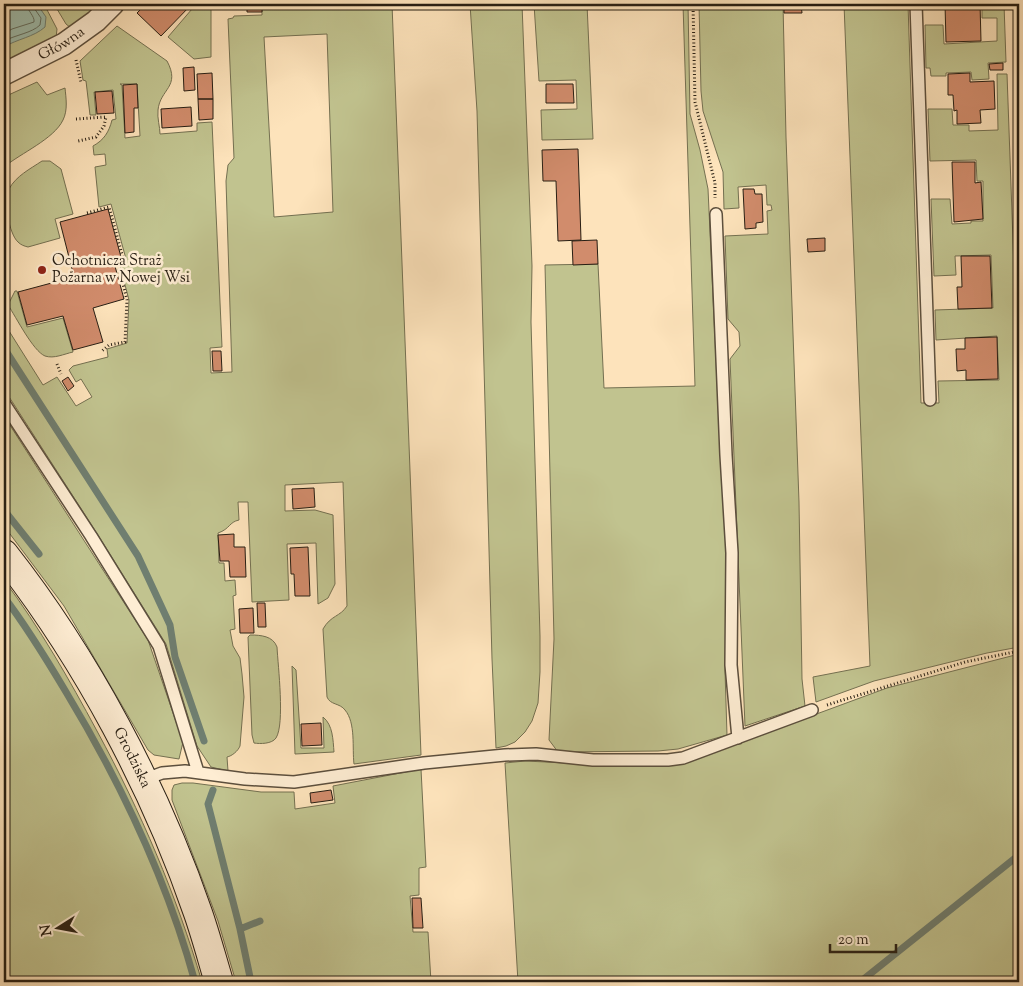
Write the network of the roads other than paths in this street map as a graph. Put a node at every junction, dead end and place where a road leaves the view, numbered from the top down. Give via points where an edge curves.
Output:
1 (113, 4) edge
2 (916, 4) edge
3 (4, 74) edge
4 (716, 214) road end
5 (930, 400) dead end
6 (4, 403) edge
7 (4, 554) edge
8 (812, 710) road end
9 (738, 738) junction
10 (198, 772) junction
11 (143, 780) junction
12 (219, 982) edge

1 - 3 street, Główna via 64,44
2 - 5 lane
4 - 9 lane via 732,554 732,665
6 - 10 lane via 159,646
7 - 11 main road, Grodziska via 75,657
8 - 9 lane
9 - 10 lane via 668,760 505,755 424,762 294,782
10 - 11 lane via 168,772
11 - 12 main road, Grodziska via 182,870

